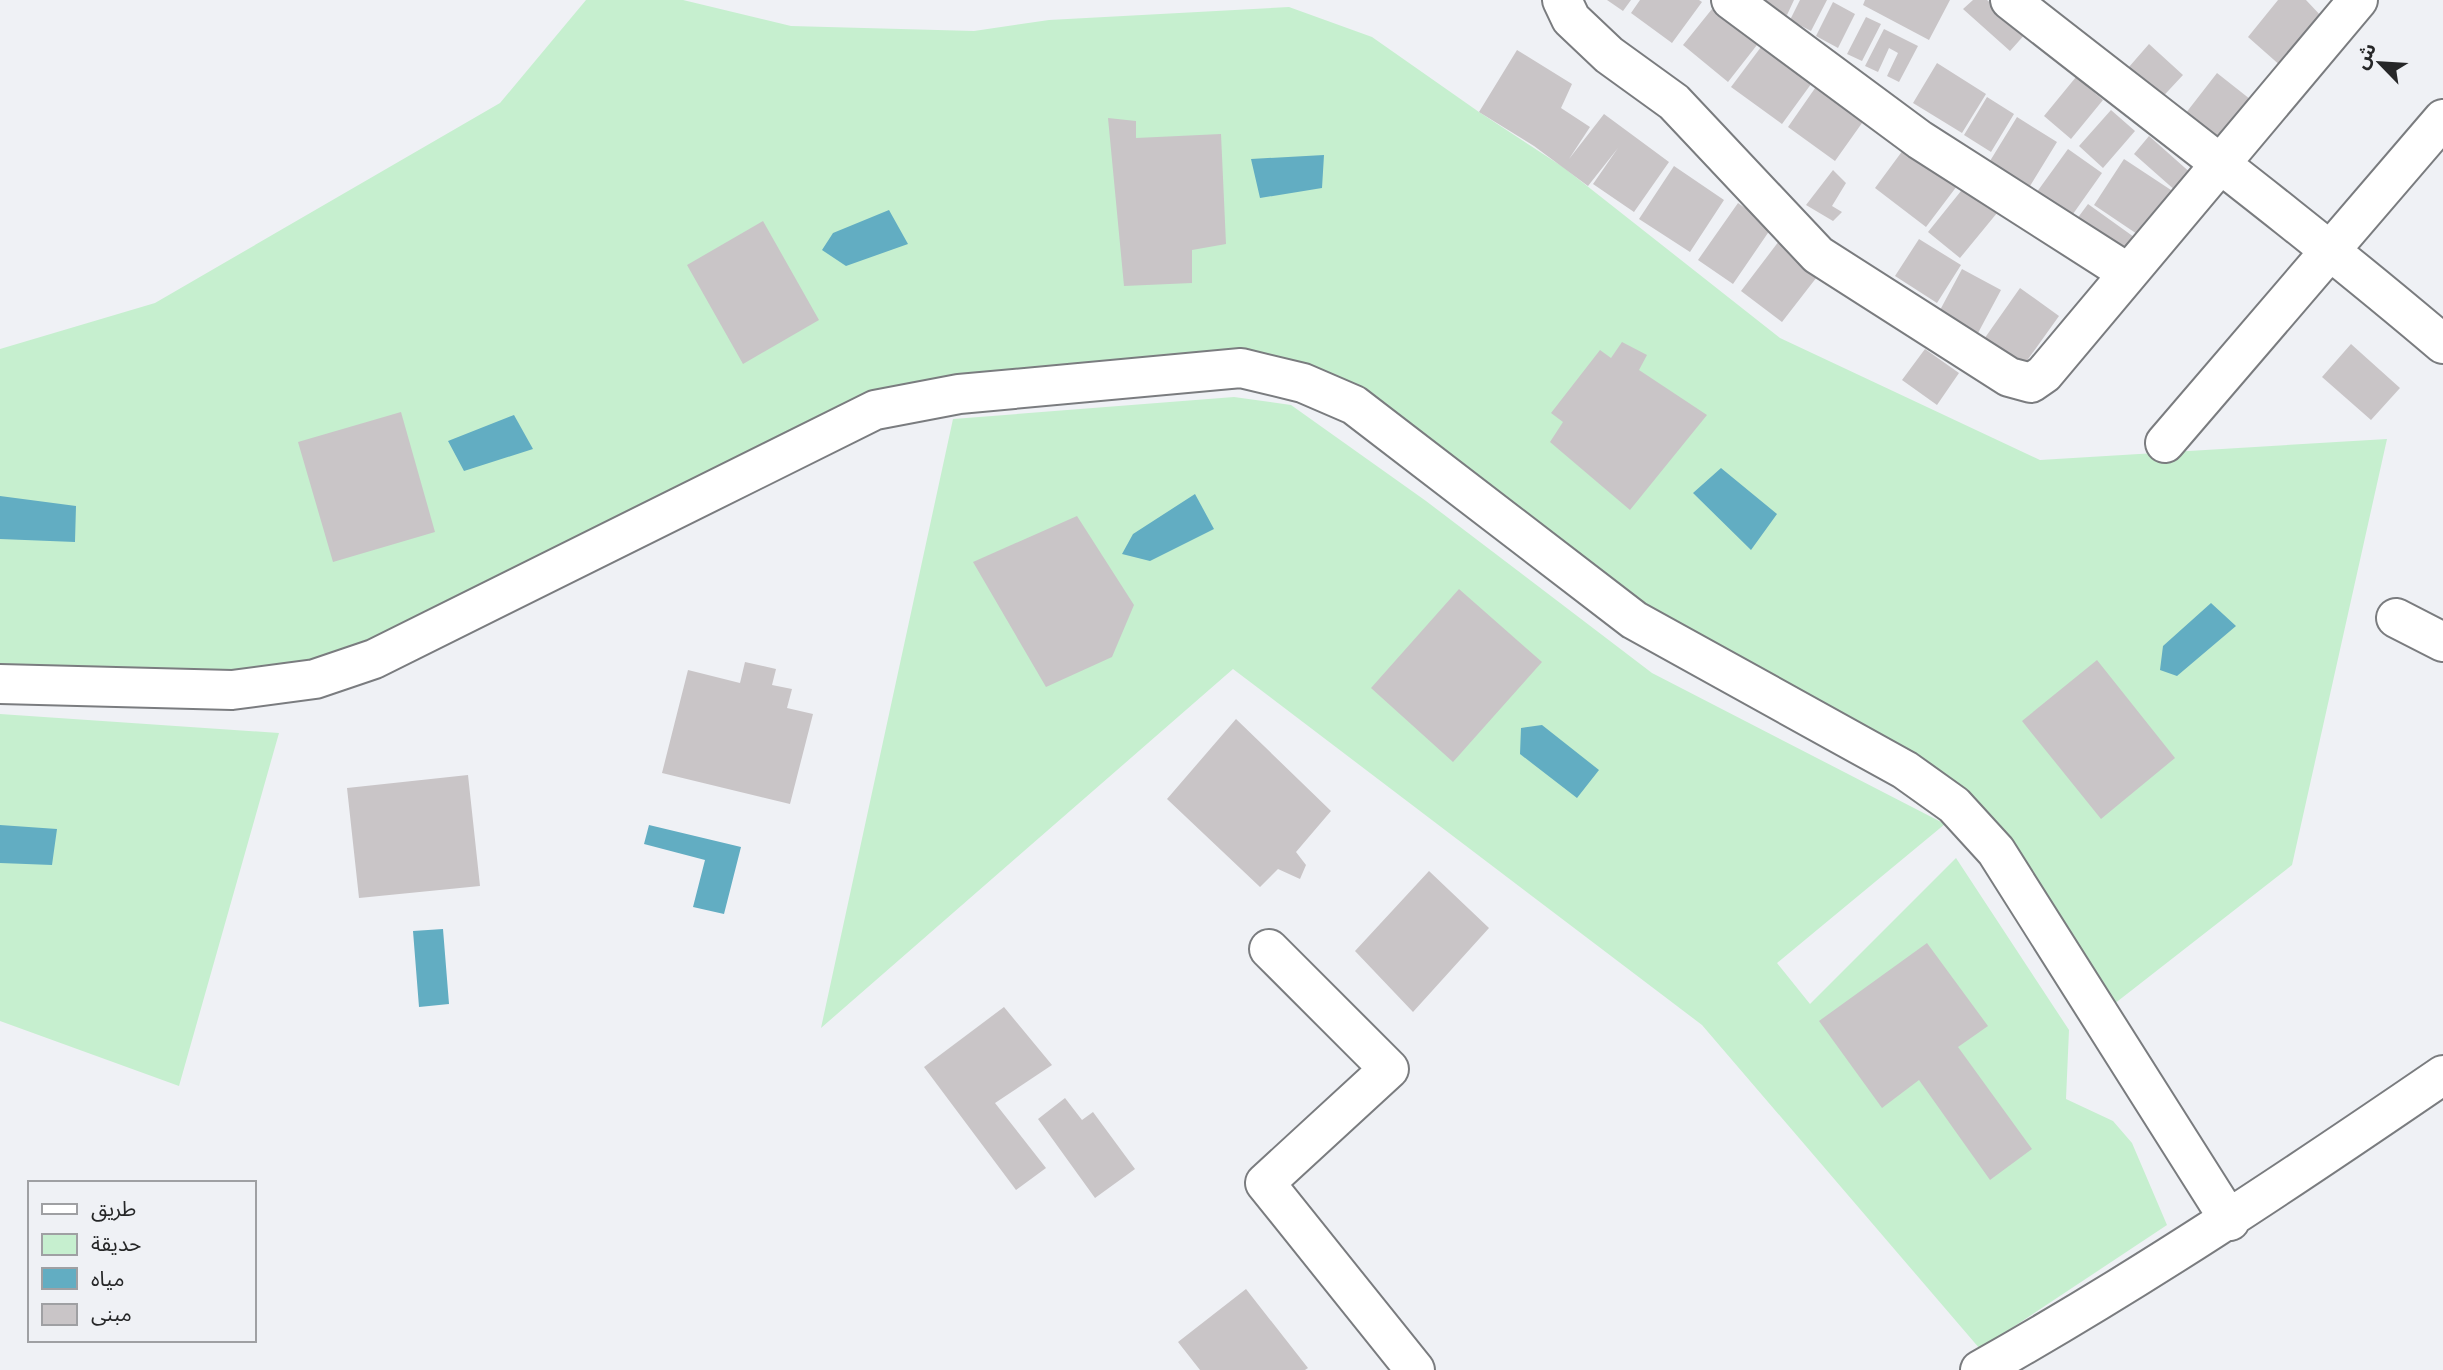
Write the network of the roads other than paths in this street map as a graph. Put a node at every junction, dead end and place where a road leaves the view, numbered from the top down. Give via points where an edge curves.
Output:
1 (1562, 0) edge
2 (1731, 0) edge
3 (2010, 0) edge
4 (2358, 0) edge
5 (2443, 119) edge
6 (2220, 166) junction
7 (2332, 250) junction
8 (2128, 273) junction
9 (2443, 344) edge
10 (2165, 443) dead end
11 (2396, 618) dead end
12 (2443, 642) edge
13 (0, 684) edge
14 (1269, 949) dead end
15 (2443, 1075) edge
16 (2230, 1221) junction
17 (1415, 1370) edge
18 (1980, 1370) edge

1 - 8 street via 1571,19 1609,55 1674,102 1818,255 2009,377 2031,383 2044,374
2 - 8 street via 1920,140
3 - 6 street
4 - 6 street
5 - 7 street
6 - 7 street
6 - 8 street
7 - 9 street
7 - 10 street
11 - 12 street
13 - 16 street via 232,690 315,679 374,659 875,410 959,394 1241,368 1303,383 1354,405 1634,620 1905,770 1954,805 1996,851
14 - 17 street via 1389,1069 1265,1183
15 - 16 street
16 - 18 street

